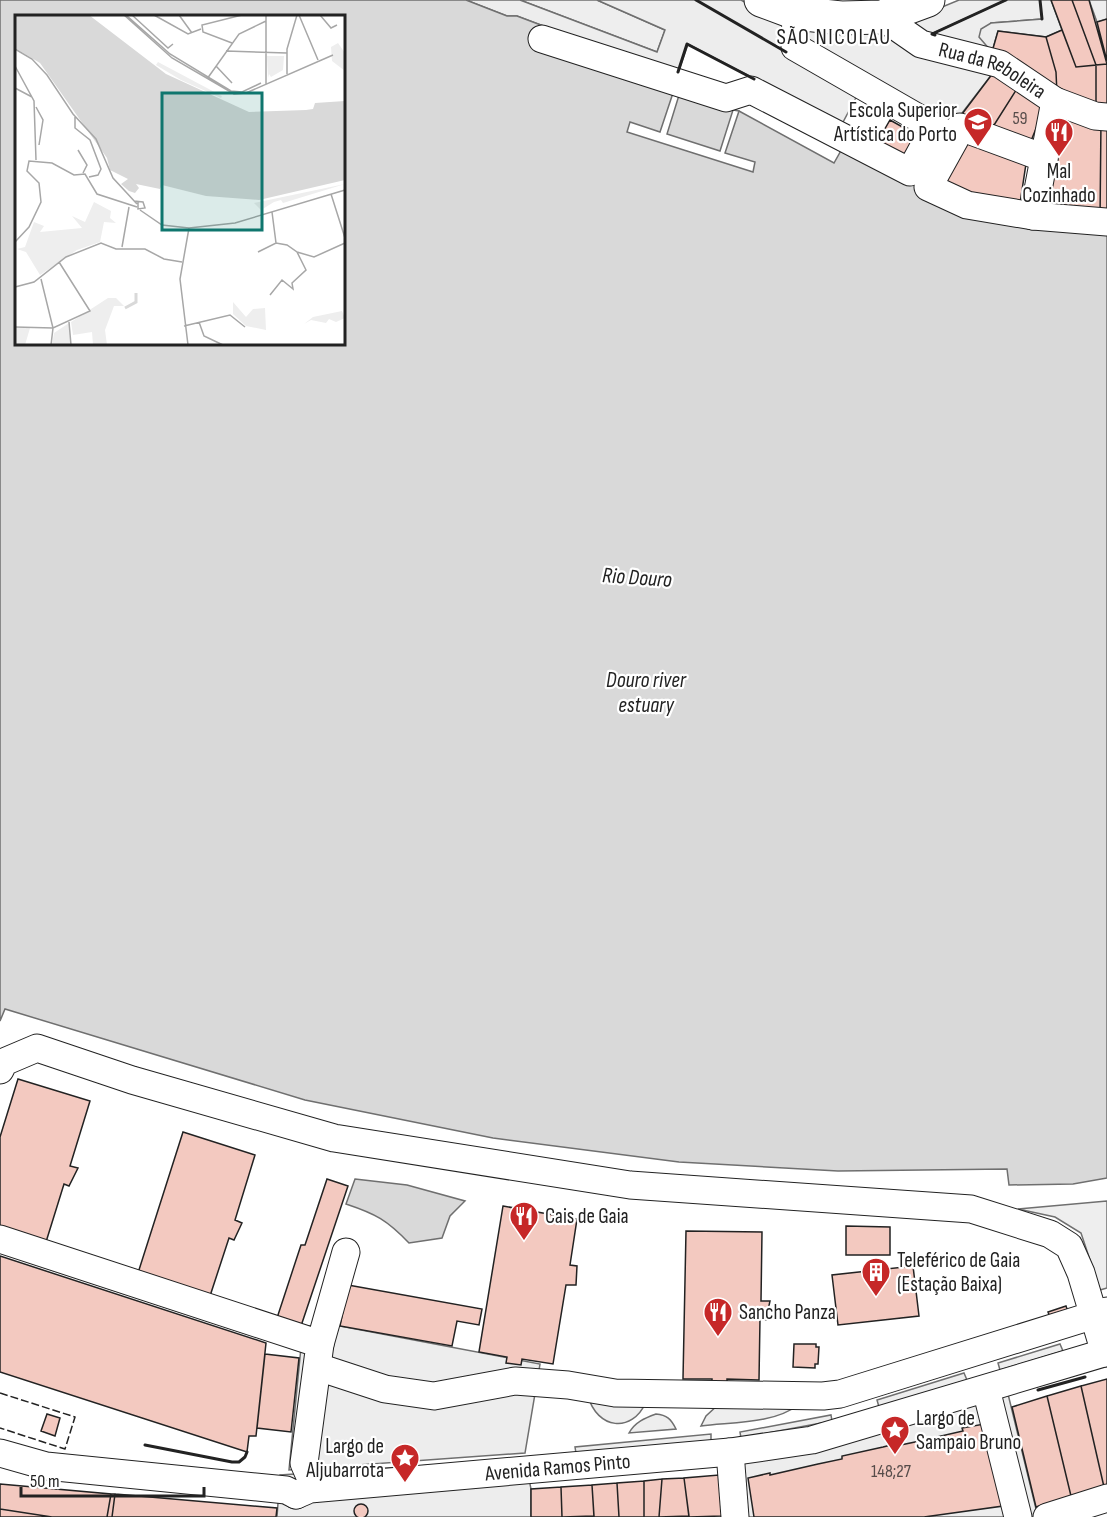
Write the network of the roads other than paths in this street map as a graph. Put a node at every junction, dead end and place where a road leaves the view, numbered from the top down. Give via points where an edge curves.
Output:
1 (761, 0) edge
2 (928, 0) edge
3 (796, 14) junction
4 (882, 17) junction
5 (542, 39) dead end
6 (1055, 101) junction
7 (1107, 117) edge
8 (947, 127) junction
9 (832, 132) junction
10 (1044, 158) junction
11 (874, 175) dead end
12 (1033, 216) junction
13 (1107, 222) edge
14 (0, 1070) edge
15 (0, 1239) edge
16 (346, 1252) dead end
17 (1101, 1313) edge
18 (1106, 1353) edge
19 (319, 1355) junction
20 (986, 1389) junction
21 (730, 1452) junction
22 (0, 1453) edge
23 (1107, 1498) edge
24 (303, 1500) edge
25 (735, 1517) edge
26 (1018, 1517) edge
27 (1047, 1517) edge

1 - 3 main road
2 - 4 main road
3 - 4 main road
3 - 8 street via 795,47
4 - 6 street, Rua da Reboleira via 921,44 1000,64
5 - 9 street via 726,98 751,90
6 - 7 street, Rua da Reboleira
6 - 10 street
8 - 9 street via 910,172
8 - 10 street
8 - 12 street via 955,139 932,181 967,205
9 - 11 street via 839,156
10 - 12 street
12 - 13 street
14 - 17 street via 4,1062 37,1048 132,1080 334,1138 630,1185 971,1209 1050,1234 1070,1246
15 - 19 street
16 - 19 street
17 - 18 street
17 - 19 street via 823,1396 615,1393 515,1381 434,1396 385,1389
18 - 20 street, Avenida Ramos Pinto
19 - 24 street via 304,1463
20 - 21 street, Avenida Ramos Pinto via 812,1440
20 - 26 street
21 - 24 street, Avenida Ramos Pinto
21 - 25 street
22 - 24 street, Avenida Ramos Pinto via 46,1466 286,1490
23 - 27 street

